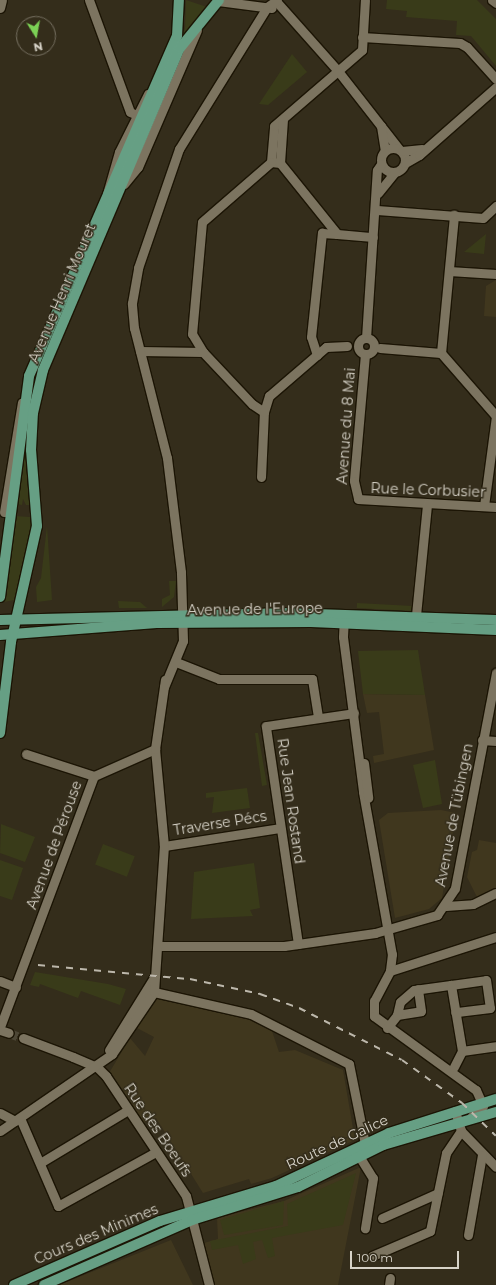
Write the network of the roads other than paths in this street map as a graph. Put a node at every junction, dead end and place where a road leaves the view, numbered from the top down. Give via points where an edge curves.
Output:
1 (2, 0) edge
2 (89, 0) edge
3 (179, 0) edge
4 (218, 0) edge
5 (276, 0) edge
6 (365, 0) edge
7 (492, 0) edge
8 (496, 3) edge
9 (267, 7) junction
10 (0, 8) edge
11 (285, 11) junction
12 (200, 24) junction
13 (362, 37) junction
14 (338, 71) junction
15 (496, 80) edge
16 (496, 87) edge
17 (143, 118) junction
18 (380, 122) junction
19 (422, 149) junction
20 (385, 150) junction
21 (400, 150) junction
22 (276, 162) junction
23 (405, 162) junction
24 (381, 164) junction
25 (394, 172) junction
26 (123, 185) junction
27 (378, 192) junction
28 (496, 206) edge
29 (377, 210) junction
30 (454, 215) junction
31 (337, 234) junction
32 (373, 237) junction
33 (449, 271) junction
34 (496, 274) edge
35 (347, 346) dead end
36 (380, 348) dead end
37 (140, 351) junction
38 (203, 352) junction
39 (441, 353) junction
40 (317, 355) junction
41 (24, 398) junction
42 (264, 412) junction
43 (496, 416) edge
44 (261, 477) dead end
45 (358, 499) joint
46 (427, 505) junction
47 (484, 506) junction
48 (496, 507) edge
49 (4, 512) dead end
50 (0, 597) edge
51 (416, 616) junction
52 (344, 618) junction
53 (183, 619) junction
54 (0, 620) edge
55 (16, 620) junction
56 (496, 620) edge
57 (496, 630) edge
58 (14, 633) junction
59 (0, 635) edge
60 (176, 662) junction
61 (496, 673) edge
62 (164, 686) junction
63 (354, 713) junction
64 (318, 718) junction
65 (0, 733) edge
66 (482, 740) junction
67 (496, 741) edge
68 (155, 749) junction
69 (26, 754) dead end
70 (94, 776) junction
71 (280, 828) junction
72 (164, 846) junction
73 (496, 893) edge
74 (446, 906) junction
75 (386, 930) junction
76 (496, 937) edge
77 (298, 944) junction
78 (158, 946) junction
79 (390, 971) junction
80 (153, 979) junction
81 (0, 981) edge
82 (451, 985) junction
83 (16, 986) junction
84 (418, 989) junction
85 (154, 992) junction
86 (456, 1012) junction
87 (397, 1015) junction
88 (387, 1028) junction
89 (0, 1029) edge
90 (9, 1033) tunnel mouth
91 (23, 1038) tunnel mouth
92 (496, 1046) edge
93 (462, 1051) junction
94 (110, 1055) junction
95 (97, 1067) junction
96 (454, 1067) dead end
97 (496, 1099) edge
98 (483, 1103) junction
99 (128, 1110) junction
100 (455, 1111) junction
101 (496, 1112) edge
102 (0, 1113) edge
103 (18, 1119) junction
104 (462, 1124) junction
105 (0, 1131) edge
106 (365, 1144) junction
107 (156, 1152) junction
108 (482, 1155) junction
109 (359, 1156) junction
110 (40, 1163) junction
111 (496, 1167) edge
112 (438, 1193) junction
113 (191, 1216) junction
114 (382, 1218) dead end
115 (365, 1228) dead end
116 (468, 1234) dead end
117 (372, 1256) dead end
118 (14, 1285) edge
119 (44, 1285) edge
120 (209, 1285) edge

1 - 10 street
2 - 17 street via 124,99 130,112
3 - 17 main road, Avenue Henri Mouret via 177,36
4 - 9 street
4 - 12 main road, Avenue Henri Mouret
5 - 9 street
5 - 11 street
6 - 13 street
7 - 8 street
9 - 11 street
9 - 37 street via 179,149 163,191 138,268 132,303
11 - 14 street
12 - 17 main road, Avenue Henri Mouret via 180,48
12 - 26 street via 138,167
13 - 14 street via 362,50
13 - 15 street via 460,43 467,47
14 - 18 street
14 - 22 street via 283,119
16 - 19 street
17 - 26 main road, Avenue Henri Mouret
17 - 41 main road, Avenue Henri Mouret via 35,357
18 - 20 street
18 - 21 street
19 - 21 street
19 - 23 street via 411,162
20 - 21 street
20 - 24 street
21 - 23 street
22 - 31 street
22 - 38 street via 202,222 192,334
23 - 25 street
24 - 25 street
24 - 27 street via 377,170
25 - 27 street
26 - 55 main road, Avenue Henri Mouret via 62,321 36,396 31,450 37,526
27 - 29 street
28 - 30 street via 483,218
29 - 30 street
29 - 32 street
30 - 33 street
31 - 32 street
31 - 40 street via 322,233 311,337
32 - 45 street, Avenue du 8 Mai via 366,338 358,346 365,354 354,482
33 - 34 street
33 - 39 street
35 - 40 street via 326,346
36 - 39 street
37 - 38 street
37 - 53 street via 167,458
38 - 42 street via 252,404
39 - 43 street
40 - 42 street via 269,396
41 - 49 street
41 - 50 main road, Avenue Henri Mouret
42 - 44 street
43 - 47 street
45 - 46 street, Rue le Corbusier
46 - 47 street, Rue le Corbusier
46 - 51 street
47 - 48 street, Rue le Corbusier
51 - 52 main road, Avenue de l'Europe
51 - 56 main road, Avenue de l'Europe
52 - 53 main road, Avenue de l'Europe
52 - 57 main road, Avenue de l'Europe
52 - 63 street
53 - 55 main road, Avenue de l'Europe
53 - 58 main road, Avenue de l'Europe
53 - 60 street via 183,641
53 - 62 street
54 - 55 main road, Avenue de l'Europe
55 - 58 main road, Avenue Henri Mouret
58 - 59 main road, Avenue de l'Europe
58 - 65 main road, Avenue Henri Mouret
60 - 62 street
60 - 64 street via 219,679 312,679
61 - 66 street, Avenue de Tübingen
62 - 68 street
63 - 64 street, Rue Jean Rostand
63 - 75 street via 359,751 369,784 368,815
64 - 71 street, Rue Jean Rostand via 266,726
66 - 67 street
66 - 74 street, Avenue de Tübingen via 455,888
68 - 70 street, Avenue de Pérouse
68 - 72 street
69 - 70 street
70 - 83 street, Avenue de Pérouse
71 - 72 street, Traverse Pécs
71 - 77 street, Rue Jean Rostand
72 - 78 street
73 - 74 street via 473,904
74 - 75 street, Avenue de Tübingen via 428,919
75 - 77 street, Avenue de Tübingen
75 - 79 street via 390,938
76 - 79 street
77 - 78 street, Avenue de Tübingen via 244,948
78 - 80 street
79 - 88 street via 373,1009 378,1021
80 - 85 street
80 - 94 street via 117,1035 108,1051
81 - 83 street
82 - 84 street
82 - 86 street
82 - 86 street via 486,980 490,1008
83 - 89 street, Avenue de Pérouse
84 - 87 street via 400,1002
84 - 87 street via 421,1012
85 - 94 street
85 - 106 street via 251,1014 349,1064
86 - 93 street
87 - 88 street
88 - 98 street via 452,1070 476,1090
89 - 90 street
91 - 95 street
92 - 93 street
93 - 96 street
94 - 95 street
95 - 99 street, Rue des Boeufs
95 - 103 street
97 - 98 main road, Route de Galice
98 - 100 main road, Route de Galice
98 - 104 street via 482,1111
99 - 107 street, Rue des Boeufs
99 - 110 street
100 - 104 street
100 - 106 main road, Route de Galice
101 - 104 main road, Route de Galice
102 - 103 street
103 - 105 street
103 - 110 street
104 - 108 street
104 - 109 main road, Route de Galice
104 - 112 street via 446,1153
106 - 113 main road, Route de Galice via 276,1186
107 - 110 street via 58,1206
107 - 113 street, Rue des Boeufs via 186,1196
108 - 111 street
108 - 116 street
109 - 113 main road, Route de Galice via 298,1187
109 - 115 street via 373,1178
112 - 114 street
112 - 117 street via 428,1233
113 - 118 main road, Cours des Minimes via 154,1223
113 - 119 main road, Cours des Minimes
113 - 120 street, Rue des Boeufs

